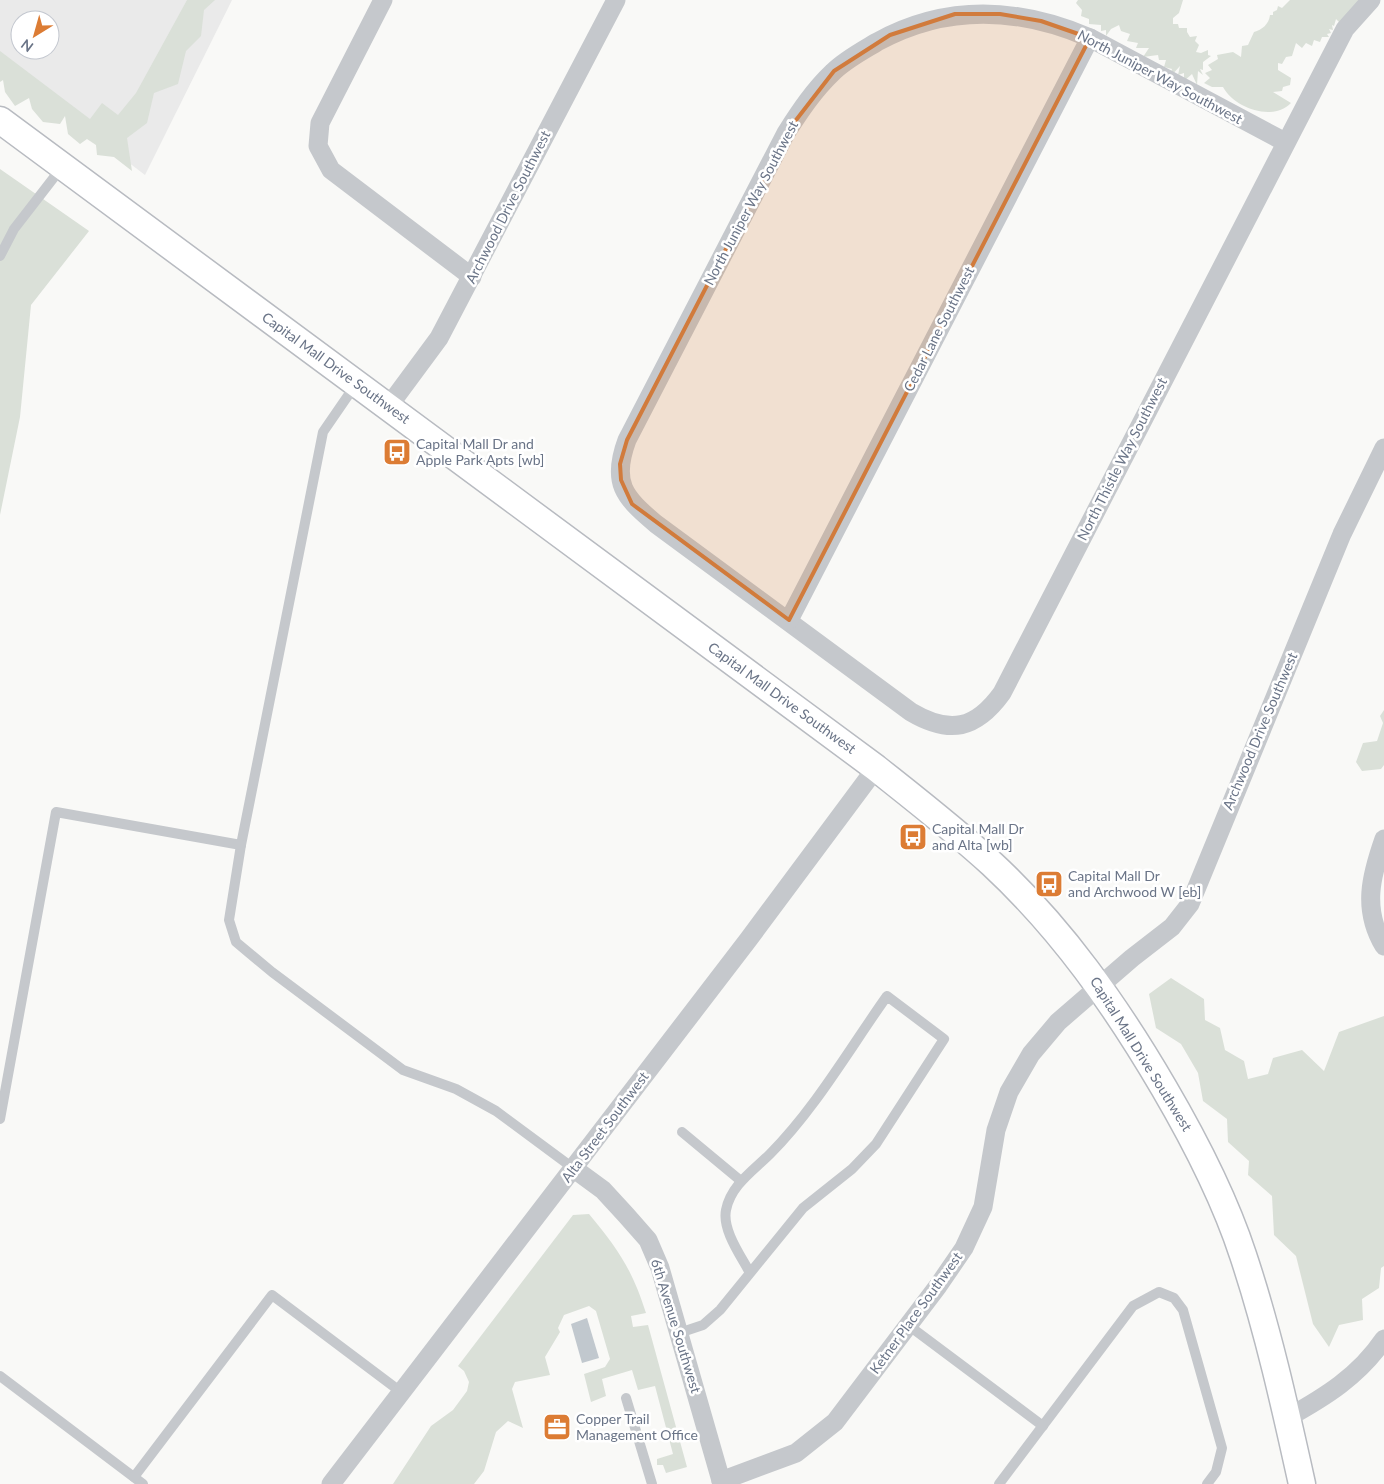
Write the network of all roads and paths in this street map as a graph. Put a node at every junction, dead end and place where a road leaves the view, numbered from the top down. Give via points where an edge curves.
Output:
1 (384, 0) edge
2 (616, 0) edge
3 (1370, 0) edge
4 (953, 7) edge
5 (1090, 38) junction
6 (0, 120) edge
7 (1285, 142) junction
8 (63, 166) junction
9 (0, 256) edge
10 (472, 277) junction
11 (356, 384) junction
12 (388, 407) junction
13 (1384, 448) edge
14 (789, 620) junction
15 (876, 768) junction
16 (1384, 839) edge
17 (241, 844) junction
18 (1384, 946) edge
19 (1100, 985) junction
20 (0, 1118) edge
21 (682, 1132) dead end
22 (574, 1168) junction
23 (742, 1181) junction
24 (750, 1273) junction
25 (908, 1325) junction
26 (679, 1333) junction
27 (1384, 1339) edge
28 (0, 1376) edge
29 (401, 1392) junction
30 (626, 1398) dead end
31 (1287, 1418) junction
32 (1043, 1426) junction
33 (134, 1477) junction
34 (722, 1482) edge
35 (143, 1484) edge
36 (331, 1484) edge
37 (652, 1484) edge
38 (999, 1484) edge
39 (1207, 1484) edge
40 (1302, 1484) edge

1 - 10 street via 320,124 318,146 331,170
2 - 10 street, Archwood Drive Southwest
3 - 7 street, North Thistle Way Southwest via 1345,29
4 - 5 street, North Juniper Way Southwest via 1041,21
4 - 14 street, North Juniper Way Southwest via 860,52 834,71 814,92 786,133 622,454 621,480 632,504
5 - 7 street, North Juniper Way Southwest
5 - 14 street, Cedar Lane Southwest
6 - 8 street, Capital Mall Drive Southwest
7 - 14 street, North Thistle Way Southwest via 992,707 968,724 946,726 926,722
8 - 9 lane via 14,229
8 - 11 street, Capital Mall Drive Southwest
10 - 12 street, Archwood Drive Southwest via 439,338
11 - 12 street, Capital Mall Drive Southwest
11 - 17 lane via 323,432
12 - 15 street, Capital Mall Drive Southwest
13 - 19 street, Archwood Drive Southwest via 1342,534 1190,904 1172,927
15 - 19 street, Capital Mall Drive Southwest via 993,865 1033,906
15 - 22 street, Alta Street Southwest
16 - 18 street via 1370,886 1371,906
17 - 20 lane via 56,812
17 - 22 lane via 229,920 236,942 403,1070 456,1089 496,1111
19 - 25 street, Ketner Place Southwest via 1058,1022 1031,1054 1009,1092 996,1130 983,1207 964,1248
19 - 31 street, Capital Mall Drive Southwest via 1192,1136 1219,1194 1243,1253
21 - 23 lane
22 - 26 street, 6th Avenue Southwest via 603,1190 648,1240 660,1268
22 - 29 street, Alta Street Southwest
23 - 24 lane via 725,1212 727,1228
23 - 24 lane via 791,1133 887,996 944,1039 876,1144 852,1170 803,1208
24 - 26 lane via 720,1310 703,1325
25 - 32 lane
25 - 34 street, Ketner Place Southwest via 835,1422 796,1453
26 - 34 street, 6th Avenue Southwest
27 - 31 street via 1351,1378
28 - 33 lane
29 - 33 lane via 272,1295
29 - 36 street, Alta Street Southwest
30 - 37 lane
31 - 40 street, Capital Mall Drive Southwest
32 - 38 lane
32 - 39 lane via 1133,1306 1159,1292 1174,1298 1182,1310 1222,1448 1216,1472
33 - 35 lane

